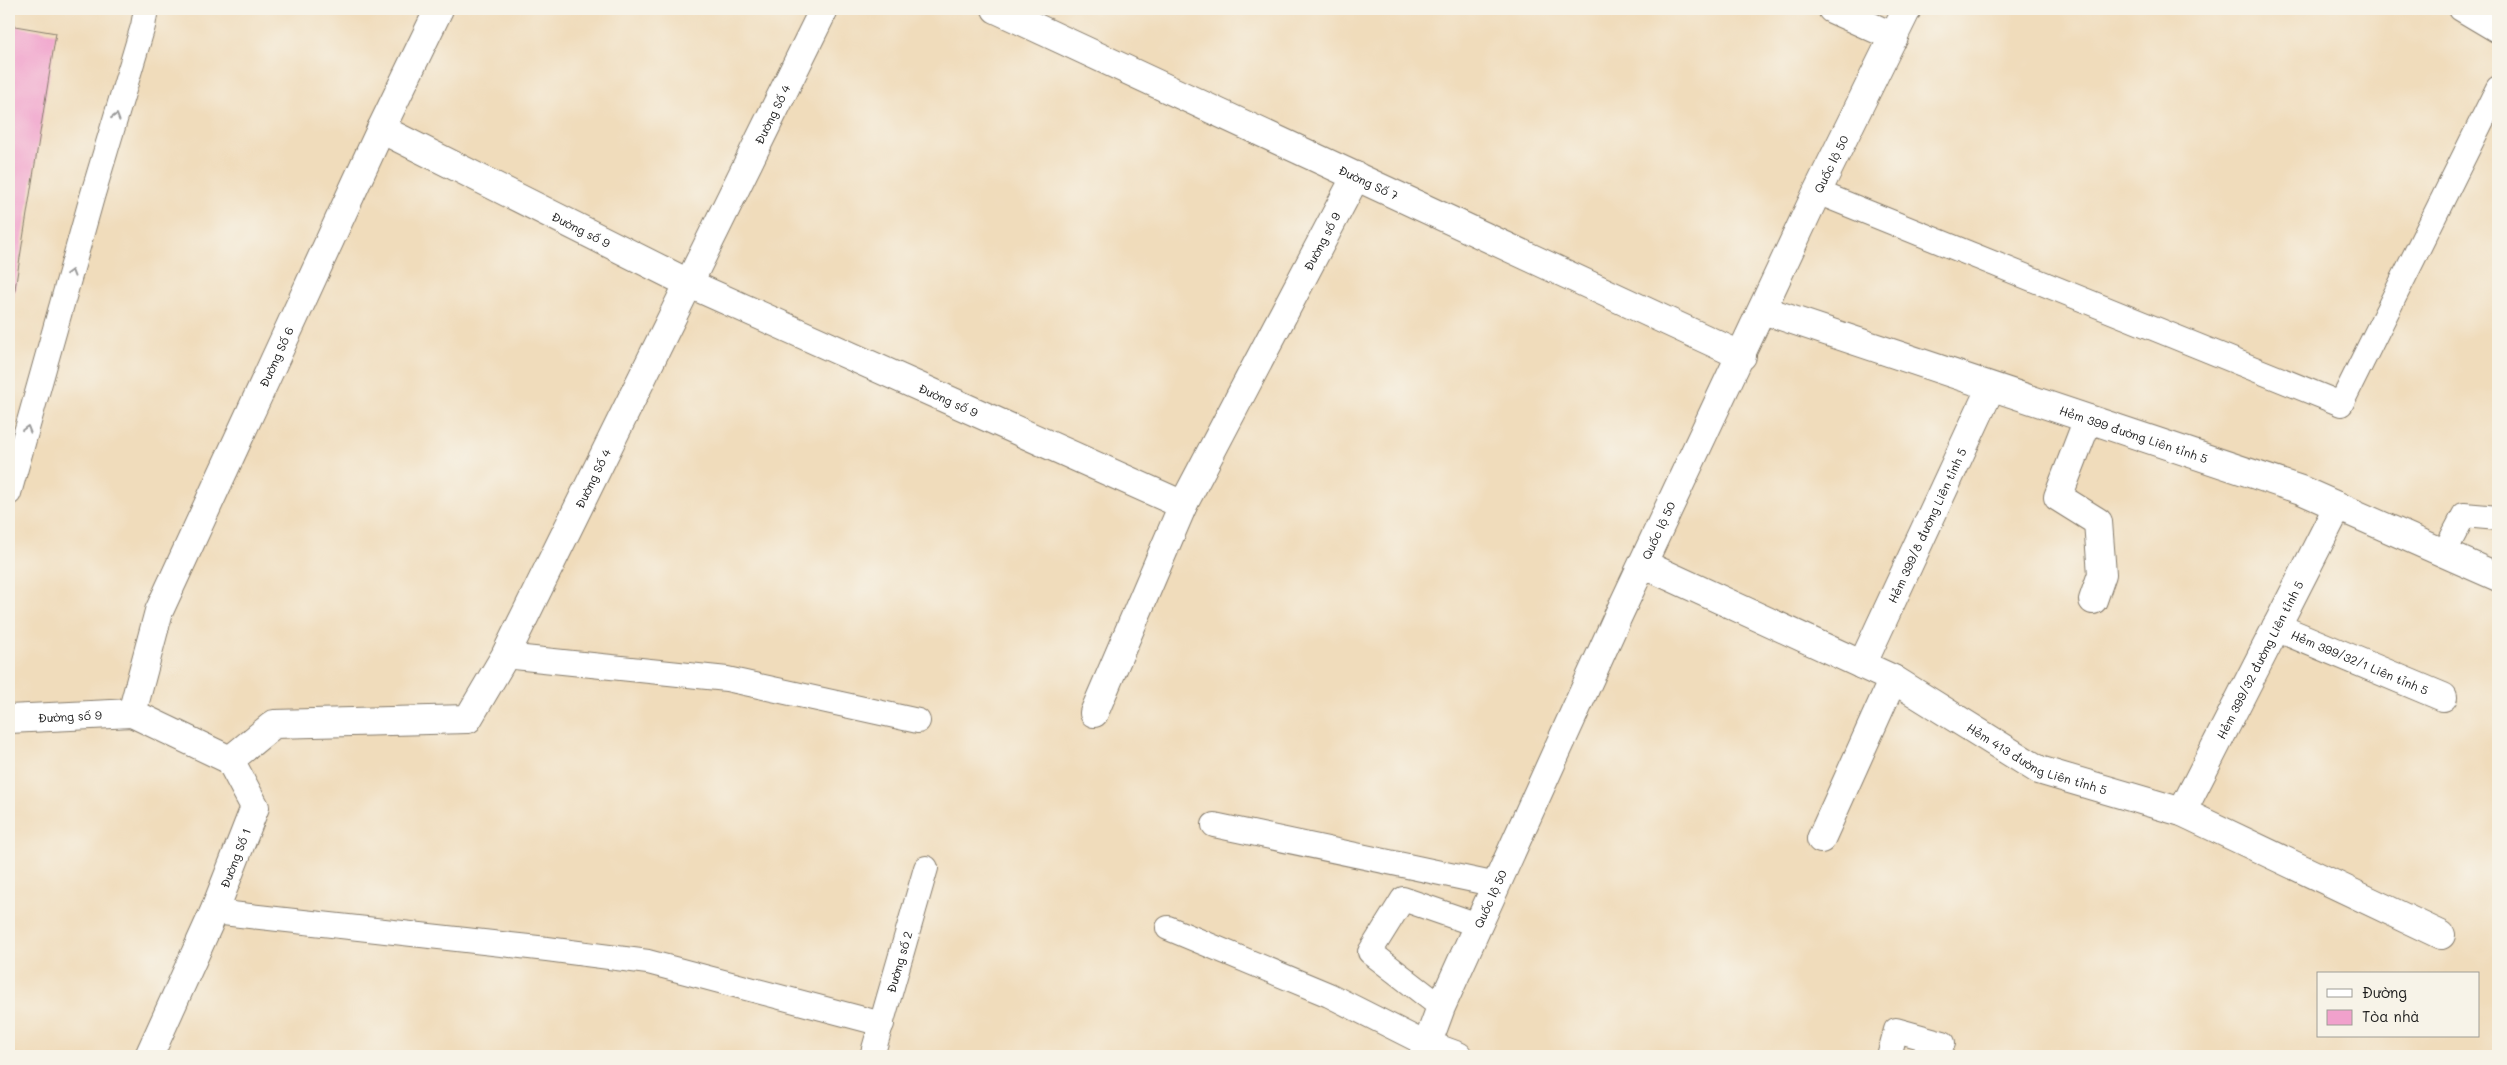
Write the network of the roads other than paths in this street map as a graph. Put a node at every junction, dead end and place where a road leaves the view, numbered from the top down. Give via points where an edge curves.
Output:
1 (146, 9) edge
2 (439, 9) edge
3 (824, 9) edge
4 (996, 9) edge
5 (1832, 9) edge
6 (1907, 9) edge
7 (2461, 9) edge
8 (2498, 31) edge
9 (1894, 37) junction
10 (2498, 88) edge
11 (381, 129) junction
12 (1356, 176) junction
13 (1817, 192) junction
14 (690, 284) junction
15 (1763, 310) junction
16 (1742, 356) junction
17 (1991, 386) junction
18 (2088, 419) junction
19 (9, 493) edge
20 (1183, 505) junction
21 (2338, 506) junction
22 (2498, 518) edge
23 (2444, 553) junction
24 (1643, 564) junction
25 (2498, 577) edge
26 (2093, 600) dead end
27 (2276, 627) junction
28 (505, 656) junction
29 (1862, 664) junction
30 (1893, 679) junction
31 (2443, 697) dead end
32 (132, 713) junction
33 (1094, 713) dead end
34 (9, 719) edge
35 (918, 721) dead end
36 (230, 760) junction
37 (2182, 812) junction
38 (1214, 825) dead end
39 (1821, 838) dead end
40 (926, 868) dead end
41 (1497, 885) junction
42 (214, 912) junction
43 (1478, 925) junction
44 (1168, 928) dead end
45 (2441, 935) dead end
46 (1441, 1007) junction
47 (882, 1024) junction
48 (1943, 1043) dead end
49 (1425, 1051) edge
50 (150, 1056) edge
51 (872, 1056) edge
52 (1458, 1056) edge
53 (1889, 1056) edge

19 -> 1 lane
2 - 11 street, Đường Số 6
3 - 14 street, Đường Số 4
4 - 12 street, Đường Số 7
5 - 9 street
6 - 9 street, Quốc lộ 50
7 - 8 lane
9 - 13 street, Quốc lộ 50
10 - 13 lane via 2341,404
11 - 14 street, Đường số 9
11 - 32 street, Đường Số 6 via 159,611
12 - 16 street, Đường Số 7
12 - 20 street, Đường số 9
13 - 15 street, Quốc lộ 50
14 - 20 street, Đường số 9
14 - 28 street, Đường Số 4
15 - 16 street, Quốc lộ 50
15 - 17 street, Hẻm 399 đường Liên tỉnh 5
16 - 24 street, Quốc lộ 50
17 - 18 street, Hẻm 399 đường Liên tỉnh 5
17 - 29 street, Hẻm 399/8 đường Liên tỉnh 5
18 - 21 street, Hẻm 399 đường Liên tỉnh 5 via 2302,490
18 - 26 street via 2058,497 2098,522 2102,574
20 - 33 street
21 - 23 street, Hẻm 399 đường Liên tỉnh 5
21 - 27 street, Hẻm 399/32 đường Liên tỉnh 5
22 - 23 lane via 2464,514
23 - 25 street, Hẻm 399 đường Liên tỉnh 5
24 - 29 street, Hẻm 413 đường Liên tỉnh 5
24 - 41 street, Quốc lộ 50
27 - 31 street, Hẻm 399/32/1 Liên tỉnh 5
27 - 37 street, Hẻm 399/32 đường Liên tỉnh 5
28 - 35 lane via 727,679
28 - 36 street, Đường Số 4 via 468,719 274,724
29 - 30 street, Hẻm 413 đường Liên tỉnh 5
30 - 37 street, Hẻm 413 đường Liên tỉnh 5 via 2039,770
30 - 39 street
32 - 34 street, Đường số 9
32 - 36 street
36 - 42 street, Đường Số 1 via 255,807
37 - 45 street, Hẻm 413 đường Liên tỉnh 5
38 - 41 lane
40 - 47 lane, Đường số 2
41 - 43 street, Quốc lộ 50
42 - 47 lane via 648,962
42 - 50 street, Đường Số 1
43 - 46 street, Quốc lộ 50
43 - 46 lane via 1403,899 1370,952
44 - 49 lane via 1329,995
46 - 49 street, Quốc lộ 50
47 - 51 lane, Đường số 2
48 - 53 lane via 1896,1030
49 - 52 street

